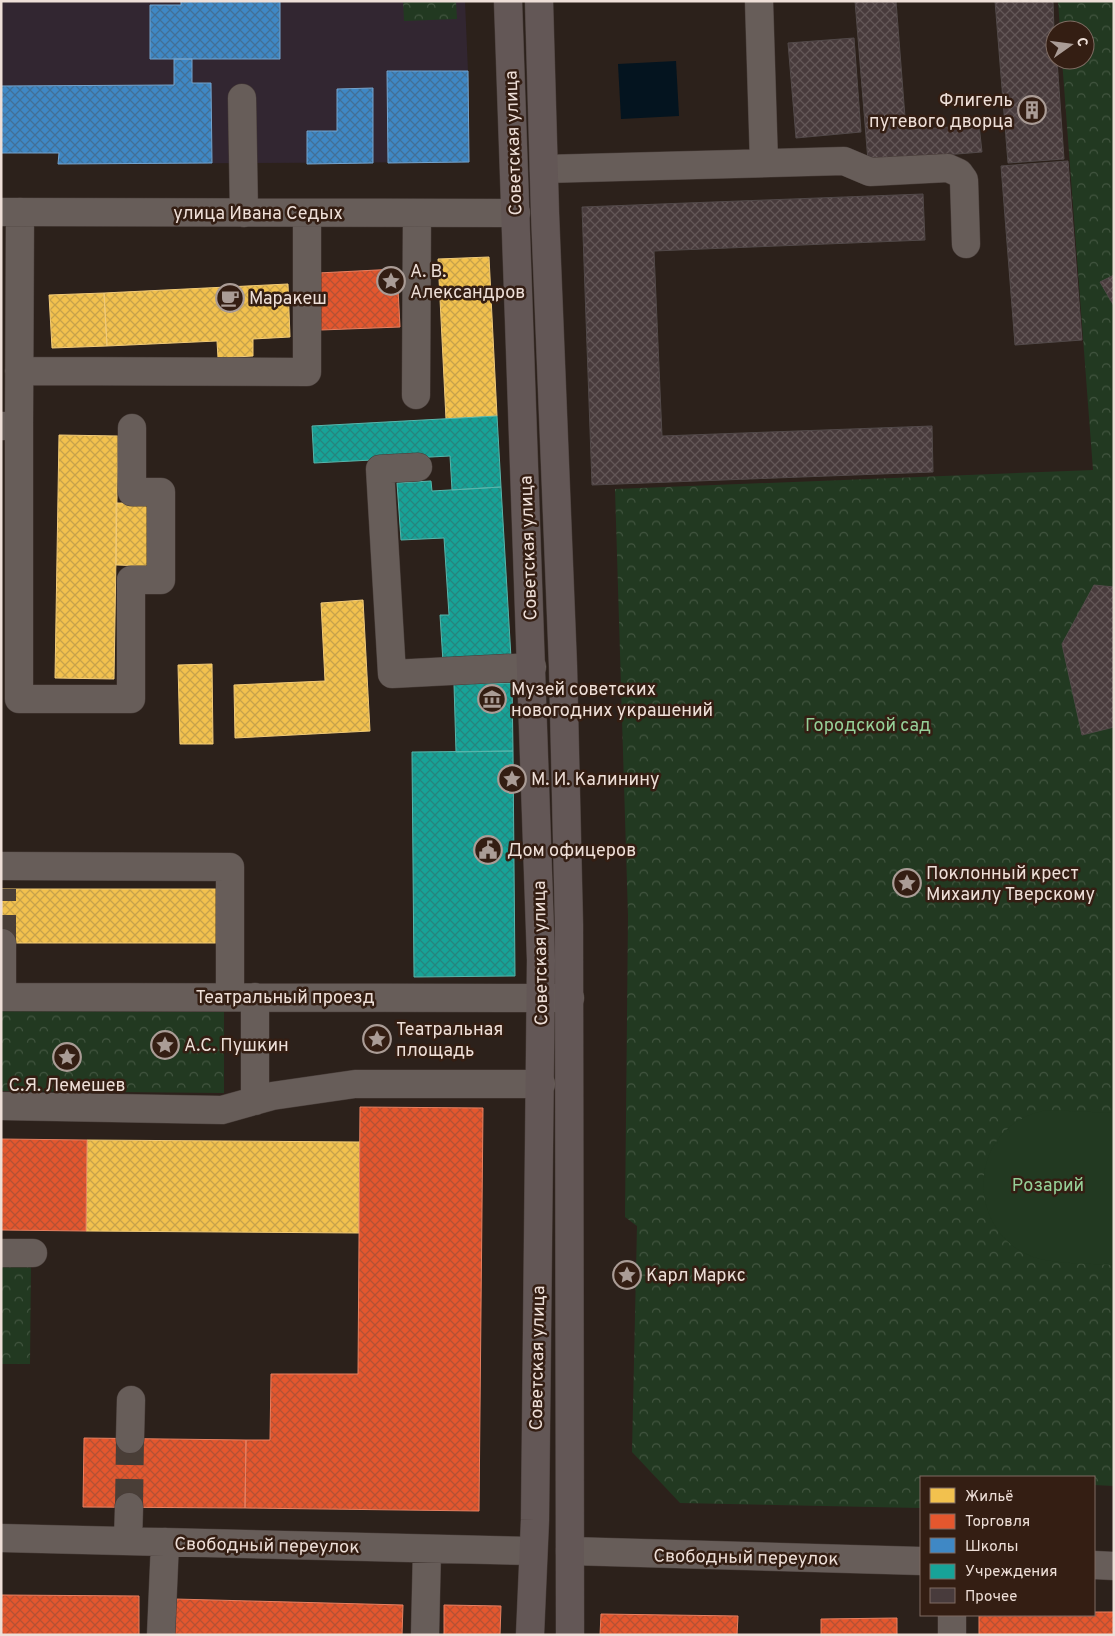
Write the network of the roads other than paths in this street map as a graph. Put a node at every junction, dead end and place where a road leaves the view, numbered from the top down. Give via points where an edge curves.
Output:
1 (508, 1) edge
2 (539, 1) edge
3 (759, 1) edge
4 (242, 98) dead end
5 (764, 163) junction
6 (544, 169) junction
7 (10, 212) edge
8 (244, 213) junction
9 (307, 213) junction
10 (417, 213) junction
11 (516, 213) junction
12 (545, 214) junction
13 (966, 244) dead end
14 (19, 371) junction
15 (416, 396) dead end
16 (10, 426) edge
17 (132, 428) dead end
18 (418, 467) dead end
19 (532, 666) junction
20 (2, 874) edge
21 (2, 943) edge
22 (2, 997) edge
23 (242, 997) junction
24 (541, 998) junction
25 (570, 998) junction
26 (541, 1084) junction
27 (255, 1101) junction
28 (1, 1106) edge
29 (1, 1253) edge
30 (33, 1253) dead end
31 (131, 1400) dead end
32 (130, 1438) tunnel mouth
33 (129, 1507) tunnel mouth
34 (1, 1538) edge
35 (128, 1541) junction
36 (165, 1542) junction
37 (427, 1548) junction
38 (533, 1551) junction
39 (570, 1551) junction
40 (920, 1561) edge
41 (1095, 1565) edge
42 (1114, 1566) edge
43 (571, 1585) junction
44 (952, 1616) edge
45 (161, 1635) edge
46 (425, 1635) edge
47 (530, 1635) edge
48 (570, 1635) edge
49 (952, 1635) edge

1 - 11 main road, Советская улица
2 - 6 main road, Советская улица
3 - 5 street
4 - 8 street
5 - 6 street
5 - 13 street via 844,161 870,172 948,168 959,173 964,180
6 - 12 main road, Советская улица
7 - 8 street, улица Ивана Седых
7 - 14 street
8 - 9 street, улица Ивана Седых
9 - 10 street, улица Ивана Седых
9 - 14 street via 307,372
10 - 11 street, улица Ивана Седых
10 - 15 street
11 - 12 main road
11 - 19 main road, Советская улица
12 - 25 main road, Советская улица via 563,666
14 - 16 street
16 - 17 street via 19,699 131,699 132,580 161,580 161,492 132,492
18 - 19 street via 380,470 392,674
19 - 24 main road, Советская улица
20 - 23 street via 230,867
21 - 22 street
22 - 23 street, Театральный проезд
23 - 24 street, Театральный проезд
23 - 27 street
24 - 25 street, Театральный проезд
24 - 26 main road, Советская улица
25 - 39 main road, Советская улица
26 - 27 street via 355,1084
26 - 38 main road, Советская улица
27 - 28 street via 222,1110
29 - 30 street
31 - 32 street
33 - 35 street
34 - 35 street, Свободный переулок
35 - 36 street, Свободный переулок
36 - 37 street, Свободный переулок
36 - 45 street
37 - 38 street, Свободный переулок
37 - 46 street
38 - 43 main road via 553,1562
38 - 47 main road, Советская улица
39 - 40 street, Свободный переулок
39 - 43 main road, Советская улица
41 - 42 street
43 - 48 main road, Советская улица
44 - 49 street

